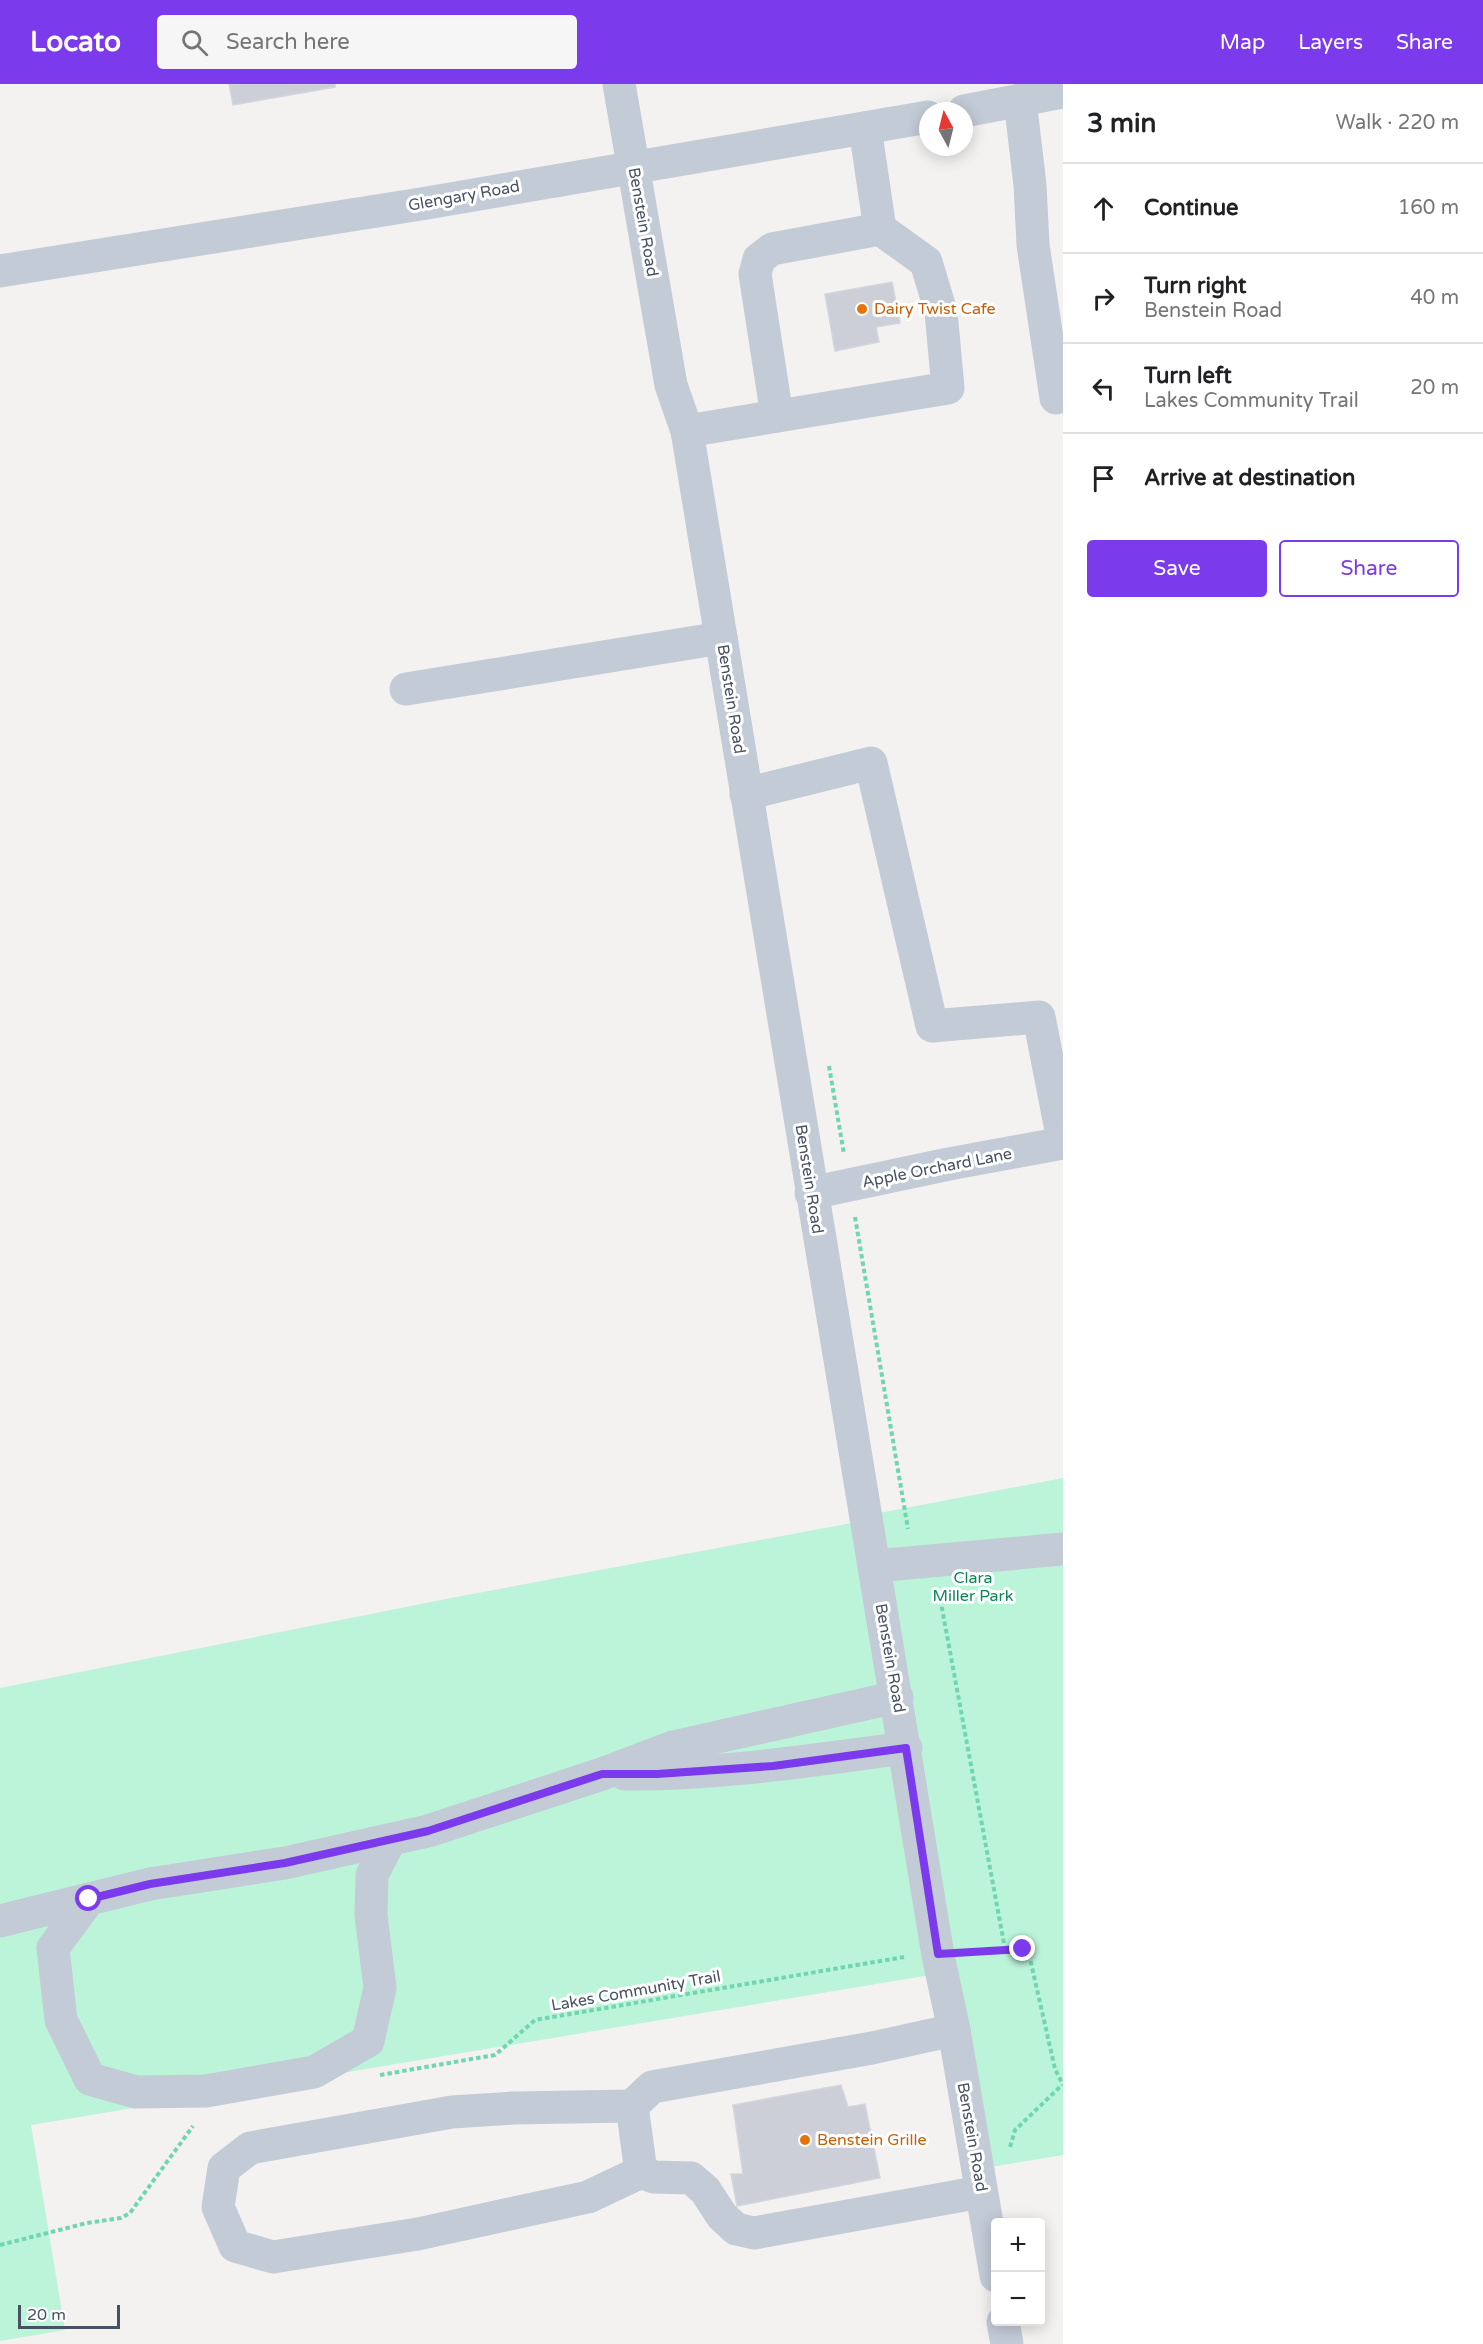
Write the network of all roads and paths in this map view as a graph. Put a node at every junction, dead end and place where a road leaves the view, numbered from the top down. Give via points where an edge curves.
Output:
1 (619, 84) edge
2 (1063, 92) edge
3 (1020, 100) junction
4 (973, 109) edge
5 (919, 119) edge
6 (865, 128) junction
7 (633, 166) junction
8 (880, 229) junction
9 (0, 271) edge
10 (1056, 398) dead end
11 (777, 416) junction
12 (687, 431) junction
13 (721, 638) junction
14 (406, 689) dead end
15 (746, 794) junction
16 (1063, 1142) edge
17 (811, 1193) junction
18 (1063, 1548) edge
19 (875, 1566) junction
20 (897, 1697) junction
21 (906, 1748) junction
22 (602, 1774) junction
23 (390, 1840) junction
24 (89, 1899) junction
25 (0, 1921) edge
26 (938, 1954) junction
27 (954, 2030) junction
28 (379, 2075) dead end
29 (1063, 2085) edge
30 (632, 2106) junction
31 (195, 2124) dead end
32 (1009, 2148) dead end
33 (641, 2172) junction
34 (981, 2192) junction
35 (0, 2245) edge
36 (995, 2272) edge
37 (1004, 2326) edge
38 (1007, 2344) edge

1 - 7 street, Benstein Road
2 - 3 street
3 - 4 street
3 - 10 street via 1033,245
5 - 6 street, Glengary Road
6 - 7 street, Glengary Road
6 - 8 street
7 - 9 street, Glengary Road
7 - 12 street, Benstein Road via 671,385
8 - 11 street via 772,249 759,259 755,274
8 - 11 street via 926,262 940,312 948,388
11 - 12 street
12 - 13 street, Benstein Road
13 - 14 street
13 - 15 street, Benstein Road
15 - 16 street via 871,763 932,1026 1039,1017
15 - 17 street, Benstein Road
16 - 17 street, Apple Orchard Lane
17 - 19 street, Benstein Road
18 - 19 street
19 - 20 street, Benstein Road
20 - 21 street, Benstein Road
20 - 22 street via 673,1748
21 - 22 street via 773,1766
21 - 26 street, Benstein Road
22 - 23 street
23 - 24 street
23 - 24 street via 372,1875 371,1915 380,1988 368,2041 314,2072 206,2091 136,2092 90,2079 60,2020 53,1948
24 - 25 street
26 - 27 street, Benstein Road
26 - 28 path, Lakes Community Trail via 535,2020 495,2055
26 - 29 path, Lakes Community Trail via 1016,1948 1029,1954 1055,2069
27 - 30 street via 652,2087
27 - 34 street, Benstein Road
29 - 32 path via 1015,2130
30 - 33 street
30 - 33 street via 452,2112 250,2148 224,2168 218,2207 236,2246 273,2257 418,2234 588,2197
31 - 35 path via 130,2213
33 - 34 street via 654,2177 691,2178 736,2229 754,2233
34 - 36 street, Benstein Road
37 - 38 street

